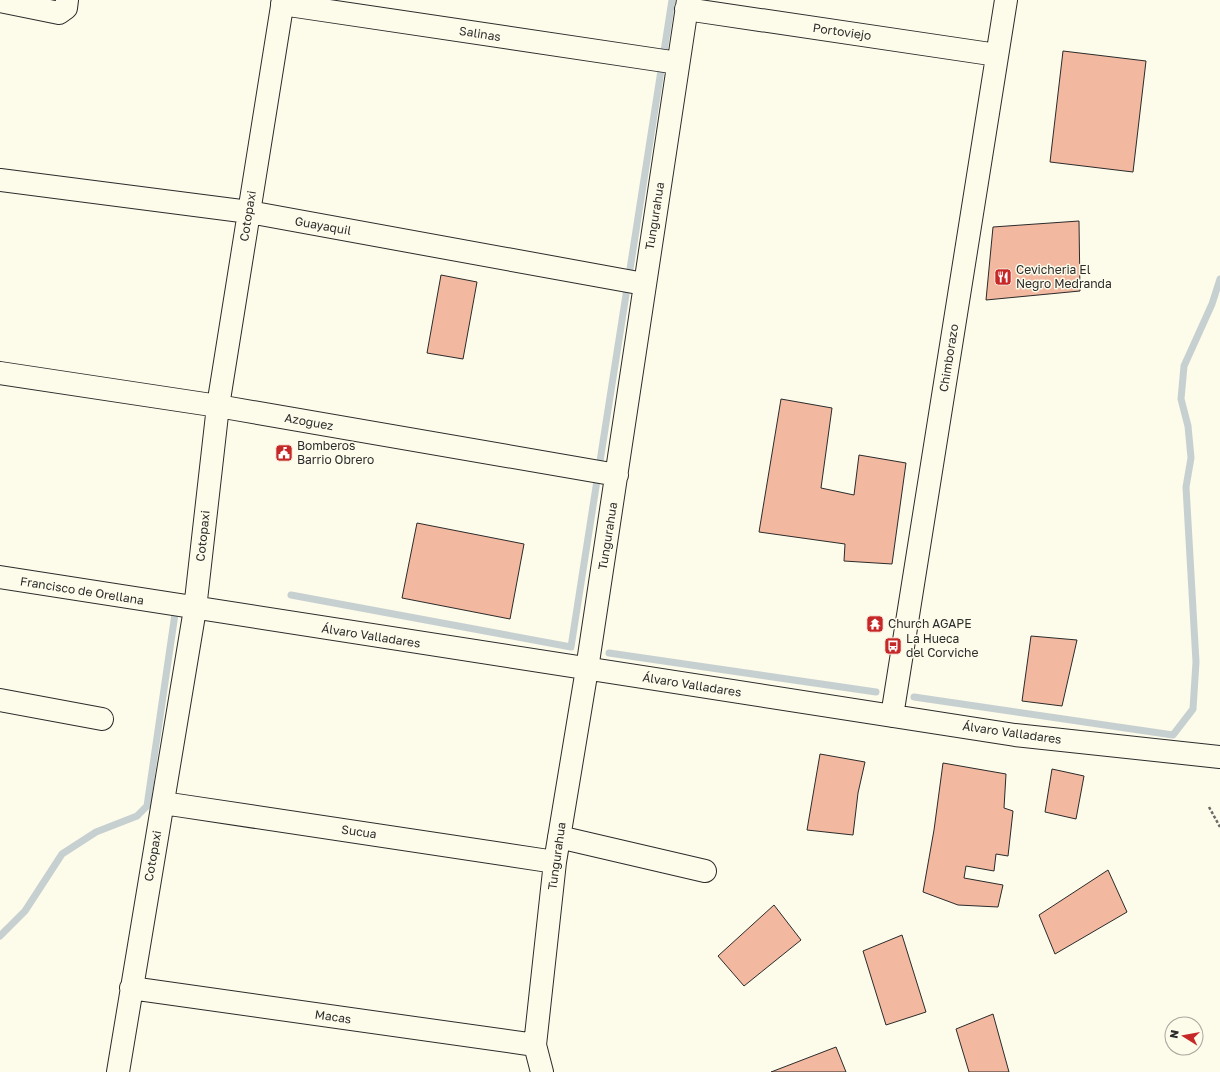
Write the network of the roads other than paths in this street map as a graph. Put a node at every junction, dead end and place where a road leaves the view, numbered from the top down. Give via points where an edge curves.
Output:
1 (67, 0) edge
2 (1006, 0) edge
3 (0, 1) edge
4 (283, 2) edge
5 (687, 4) edge
6 (997, 54) junction
7 (677, 63) junction
8 (0, 180) edge
9 (249, 212) junction
10 (643, 284) junction
11 (0, 373) edge
12 (218, 406) junction
13 (615, 475) junction
14 (0, 577) edge
15 (164, 604) joint
16 (191, 608) junction
17 (587, 669) junction
18 (0, 700) edge
19 (892, 716) junction
20 (102, 719) dead end
21 (1220, 757) edge
22 (163, 803) junction
23 (559, 837) junction
24 (555, 862) junction
25 (705, 871) dead end
26 (131, 988) junction
27 (535, 1045) junction
28 (118, 1072) edge
29 (542, 1072) edge

1 - 3 street via 66,8 59,13
2 - 6 street, Chimborazo
4 - 7 street, Salinas
4 - 9 street, Cotopaxi
5 - 6 street, Portoviejo
5 - 7 street, Tungurahua
6 - 19 street, Chimborazo
7 - 10 street, Tungurahua
8 - 9 street, Guayaquil
9 - 10 street, Guayaquil
9 - 12 street, Cotopaxi
10 - 13 street, Tungurahua
11 - 12 street, Azoguez
12 - 13 street, Azoguez
12 - 16 street, Cotopaxi
13 - 17 street, Tungurahua
14 - 15 street, Francisco de Orellana
15 - 16 street, Álvaro Valladares
16 - 17 street, Álvaro Valladares
16 - 22 street, Cotopaxi
17 - 19 street, Álvaro Valladares
17 - 23 street, Tungurahua
18 - 20 street
19 - 21 street, Álvaro Valladares via 1015,735
22 - 24 street, Sucua
22 - 26 street, Cotopaxi
23 - 24 street, Tungurahua
23 - 25 street
24 - 27 street, Tungurahua
26 - 27 street, Macas
26 - 28 street, Cotopaxi
27 - 29 street, Tungurahua

